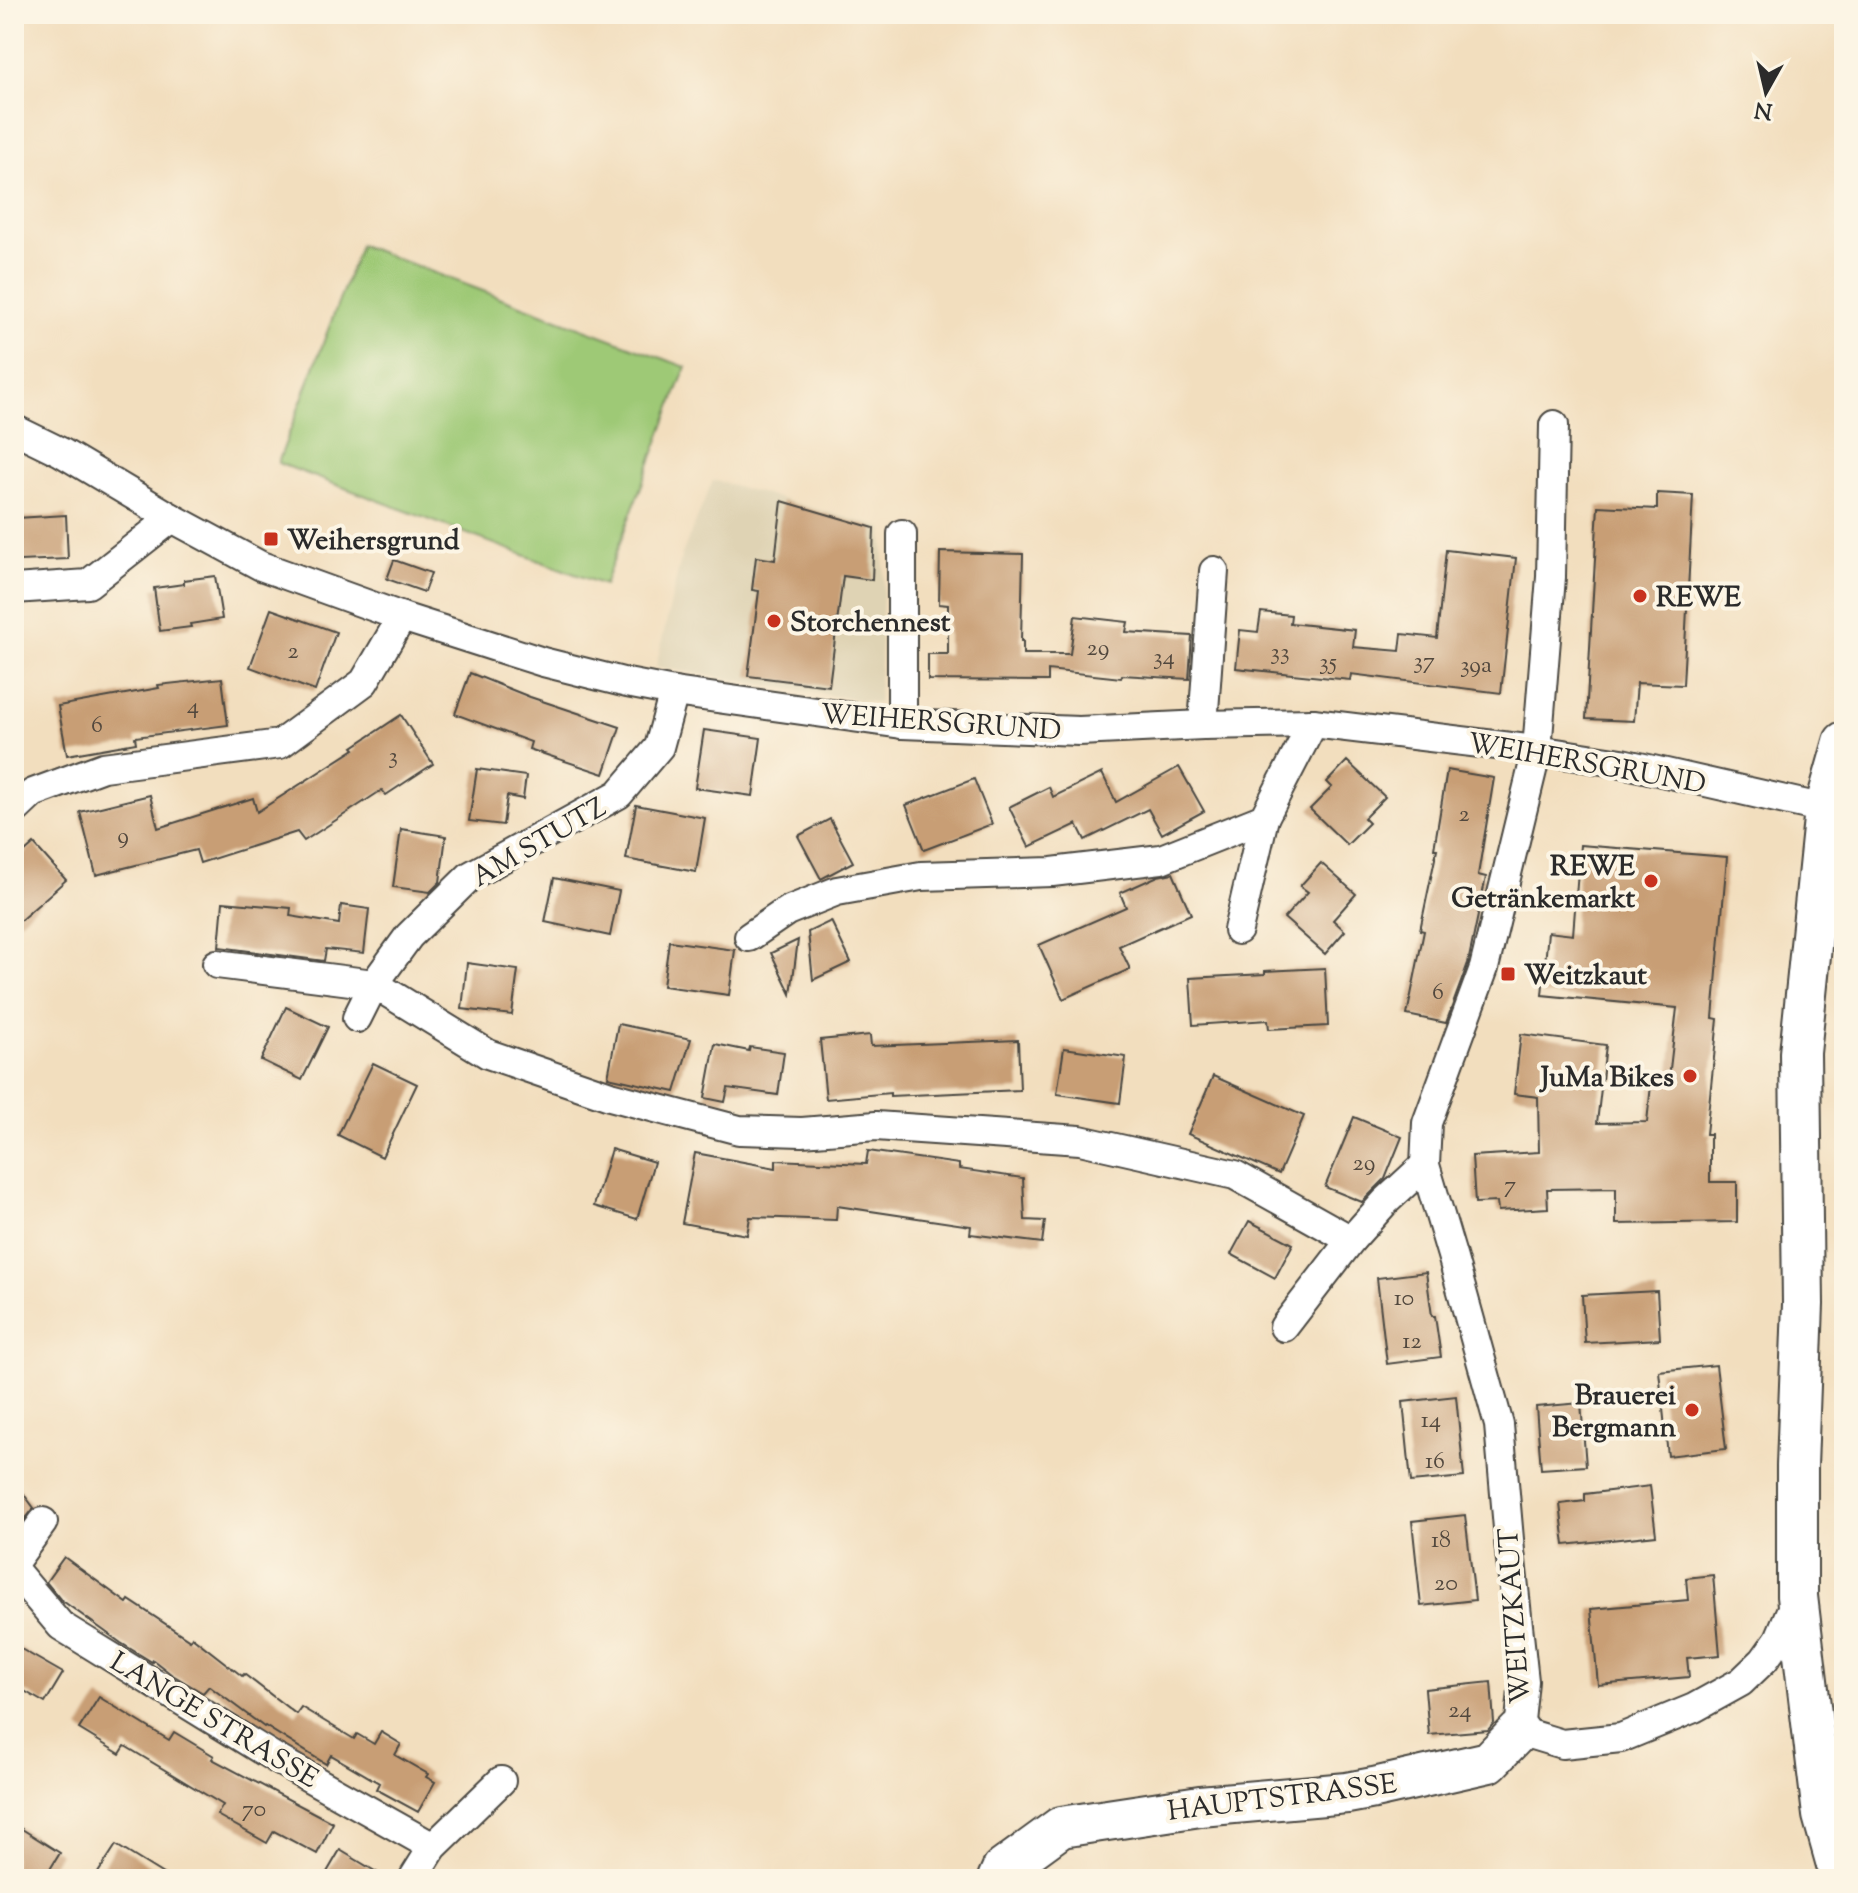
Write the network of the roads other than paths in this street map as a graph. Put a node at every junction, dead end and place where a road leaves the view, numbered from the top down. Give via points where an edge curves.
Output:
1 (1554, 425) dead end
2 (14, 429) edge
3 (172, 518) junction
4 (902, 534) dead end
5 (1214, 571) dead end
6 (14, 589) edge
7 (402, 617) junction
8 (674, 692) junction
9 (1313, 723) junction
10 (902, 724) junction
11 (1203, 725) junction
12 (1844, 742) edge
13 (1537, 750) junction
14 (1825, 809) junction
15 (14, 811) edge
16 (1264, 818) junction
17 (1238, 930) dead end
18 (749, 937) dead end
19 (217, 964) dead end
20 (374, 984) junction
21 (357, 1018) dead end
22 (1425, 1165) junction
23 (1351, 1240) junction
24 (1284, 1327) dead end
25 (43, 1522) dead end
26 (14, 1562) edge
27 (14, 1570) edge
28 (1797, 1596) junction
29 (1519, 1731) junction
30 (501, 1781) dead end
31 (433, 1847) junction
32 (413, 1879) edge
33 (998, 1879) edge
34 (1841, 1879) edge

1 - 13 street, WEITZKAUT via 1551,577
2 - 3 street, WEIHERSGRUND
3 - 6 street via 88,584
3 - 7 street, WEIHERSGRUND via 261,566
4 - 10 street
5 - 11 street
7 - 8 street, WEIHERSGRUND via 543,662
7 - 15 street via 364,682 280,744 103,767 33,793
8 - 10 street, WEIHERSGRUND
8 - 20 street, AM STUTZ via 659,747 619,794 470,876 409,936
9 - 11 street, WEIHERSGRUND
9 - 13 street, WEIHERSGRUND
9 - 16 street
10 - 11 street, WEIHERSGRUND via 1079,731
12 - 14 main road
13 - 14 street, WEIHERSGRUND via 1622,763
13 - 22 street, WEITZKAUT via 1484,968 1427,1123
14 - 28 main road via 1800,1053 1803,1304
16 - 17 street
16 - 18 street via 1161,859 1052,872 921,876 837,891 787,911
19 - 20 street
20 - 21 street, AM STUTZ
20 - 23 street via 488,1054 610,1096 739,1130 876,1126 1080,1140 1235,1175
22 - 23 street
22 - 29 street, WEITZKAUT via 1499,1425 1524,1681
23 - 24 street
25 - 26 street
27 - 31 street, LANGE STRASSE via 61,1626 275,1758
28 - 29 street via 1764,1660 1741,1682 1694,1708 1621,1738 1562,1744
28 - 34 main road via 1823,1815
29 - 33 main road, HAUPTSTRASSE via 1489,1762 1374,1788 1061,1827 1002,1870
30 - 31 street
31 - 32 street

